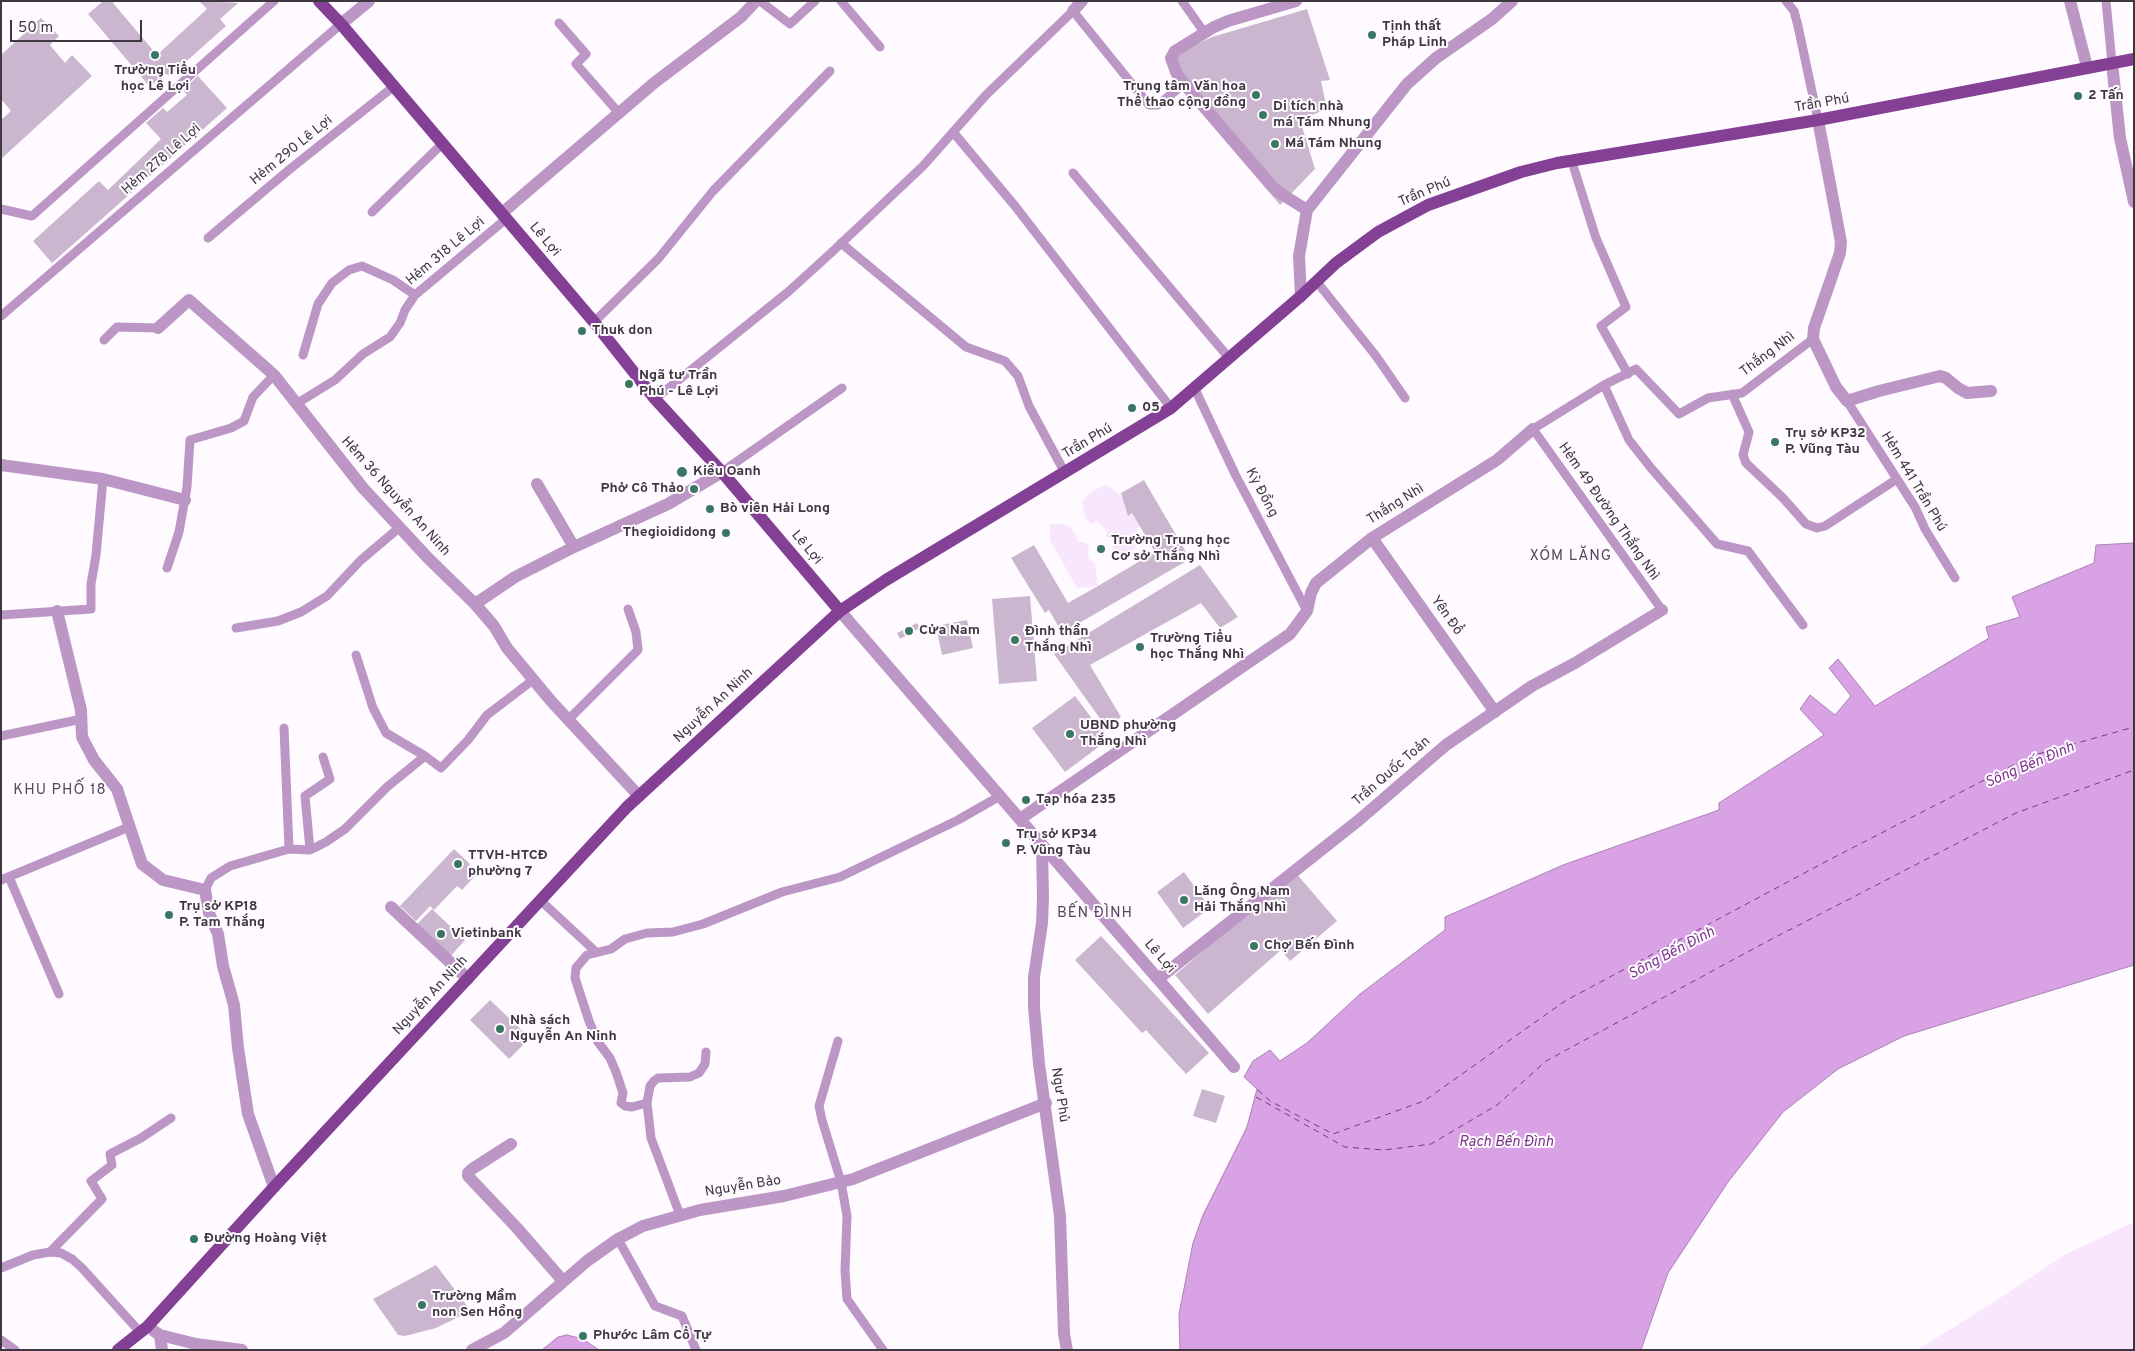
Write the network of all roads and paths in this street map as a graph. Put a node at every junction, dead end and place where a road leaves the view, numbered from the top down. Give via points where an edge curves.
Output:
1 (274, 1) edge
2 (319, 1) edge
3 (368, 1) edge
4 (756, 1) edge
5 (760, 1) edge
6 (814, 1) edge
7 (841, 1) edge
8 (1082, 1) edge
9 (1182, 1) edge
10 (1296, 1) edge
11 (1512, 1) edge
12 (1786, 1) edge
13 (2070, 1) edge
14 (2106, 1) edge
15 (1073, 11) junction
16 (559, 23) dead end
17 (341, 24) junction
18 (1204, 32) junction
19 (880, 47) dead end
20 (2134, 59) edge
21 (2112, 63) junction
22 (2087, 68) junction
23 (830, 71) dead end
24 (1184, 83) junction
25 (394, 87) junction
26 (619, 113) junction
27 (1818, 120) junction
28 (953, 132) junction
29 (442, 144) junction
30 (1572, 162) junction
31 (1073, 173) dead end
32 (2134, 202) edge
33 (1, 209) edge
34 (1307, 210) junction
35 (372, 212) dead end
36 (504, 216) junction
37 (208, 238) dead end
38 (841, 243) junction
39 (1317, 282) junction
40 (415, 295) junction
41 (1301, 296) junction
42 (1, 316) edge
43 (594, 322) junction
44 (158, 328) joint
45 (104, 340) dead end
46 (1812, 340) junction
47 (303, 355) dead end
48 (1229, 358) junction
49 (1628, 374) junction
50 (274, 375) junction
51 (1604, 385) junction
52 (1194, 387) junction
53 (842, 388) dead end
54 (1991, 391) dead end
55 (1732, 394) junction
56 (1405, 398) dead end
57 (655, 399) junction
58 (1847, 401) junction
59 (296, 404) junction
60 (1171, 408) junction
61 (1533, 429) junction
62 (1, 465) edge
63 (722, 472) junction
64 (1065, 473) junction
65 (102, 479) junction
66 (1898, 479) junction
67 (537, 484) dead end
68 (185, 500) junction
69 (400, 527) junction
70 (1372, 538) junction
71 (574, 547) junction
72 (168, 568) dead end
73 (1955, 578) dead end
74 (475, 604) junction
75 (628, 609) dead end
76 (1662, 610) joint
77 (57, 611) junction
78 (840, 611) junction
79 (1307, 611) junction
80 (1, 614) edge
81 (1803, 625) dead end
82 (236, 628) dead end
83 (356, 654) dead end
84 (533, 680) junction
85 (1495, 712) junction
86 (82, 719) junction
87 (568, 720) junction
88 (284, 728) dead end
89 (1, 736) edge
90 (425, 756) junction
91 (323, 757) dead end
92 (639, 796) junction
93 (1000, 796) junction
94 (1020, 820) junction
95 (129, 827) junction
96 (1042, 846) junction
97 (289, 849) junction
98 (310, 850) junction
99 (5, 879) edge
100 (205, 890) junction
101 (540, 900) junction
102 (391, 907) dead end
103 (596, 952) junction
104 (468, 979) junction
105 (1158, 979) junction
106 (59, 994) dead end
107 (838, 1042) dead end
108 (706, 1052) dead end
109 (1234, 1068) dead end
110 (647, 1103) junction
111 (1046, 1103) junction
112 (171, 1118) dead end
113 (511, 1144) dead end
114 (841, 1182) junction
115 (274, 1187) junction
116 (680, 1215) junction
117 (618, 1240) junction
118 (50, 1252) junction
119 (1, 1268) edge
120 (563, 1281) junction
121 (144, 1330) junction
122 (160, 1335) junction
123 (1, 1340) edge
124 (14, 1350) edge
125 (118, 1350) edge
126 (162, 1350) edge
127 (242, 1350) edge
128 (472, 1350) edge
129 (696, 1350) edge
130 (883, 1350) edge
131 (1067, 1350) edge

1 - 33 lane via 32,216
2 - 17 main road, Lê Lợi
3 - 17 street
4 - 26 street via 741,17
5 - 6 lane via 790,24
7 - 19 lane
8 - 15 street
9 - 18 lane
10 - 18 street via 1228,21
11 - 34 street via 1407,84
12 - 27 lane via 1794,11
13 - 22 street
14 - 21 lane
15 - 24 lane via 1149,105 1158,105
15 - 28 lane via 986,95
16 - 26 lane via 586,54 576,64
17 - 25 main road, Lê Lợi
17 - 42 lane, Hẻm 278 Lê Lợi
18 - 24 street via 1171,56
20 - 21 main road, Trần Phú
21 - 22 main road, Trần Phú
21 - 32 street via 2120,138
22 - 27 main road, Trần Phú
23 - 43 lane via 713,191 658,259
24 - 34 street via 1277,191
25 - 29 main road, Lê Lợi
25 - 37 lane, Hẻm 290 Lê Lợi
26 - 36 street
27 - 30 main road, Trần Phú
27 - 46 street via 1841,242
28 - 38 lane via 923,166
28 - 60 lane via 1015,206
29 - 35 lane
29 - 36 main road, Lê Lợi
30 - 39 main road, Trần Phú via 1521,172 1428,205 1378,232 1336,263
30 - 49 lane via 1596,238 1626,307 1601,326
31 - 48 lane
34 - 41 street via 1299,256
36 - 40 lane, Hẻm 318 Lê Lợi
36 - 43 main road, Lê Lợi
38 - 57 lane via 788,292
38 - 64 lane via 966,347 1005,361 1018,376 1029,406
39 - 41 main road, Trần Phú
39 - 56 lane
40 - 47 lane via 393,280 362,266 349,270 332,283 318,304
40 - 59 lane, Hẻm 318 Lê Lợi via 390,337 363,354 335,380
41 - 48 main road, Trần Phú
43 - 57 main road, Lê Lợi
44 - 45 lane, Hẻm 36 Nguyễn An Ninh via 116,327
44 - 50 street, Hẻm 36 Nguyễn An Ninh via 189,300
46 - 55 lane, Thắng Nhì via 1742,393
46 - 58 street via 1836,387
48 - 52 main road, Trần Phú
49 - 51 lane, Thắng Nhì
49 - 55 lane, Thắng Nhì via 1636,369 1678,414 1708,398
50 - 59 street, Hẻm 36 Nguyễn An Ninh
50 - 68 lane via 253,397 244,421 190,440
51 - 61 lane, Thắng Nhì
51 - 81 lane via 1629,440 1651,468 1717,544 1748,551
52 - 60 main road, Trần Phú
52 - 79 lane, Kỳ Đồng via 1235,474
53 - 63 lane
54 - 58 street via 1967,393 1940,376
55 - 66 lane via 1749,432 1743,454 1746,463 1806,524 1817,528 1826,526
57 - 63 main road, Lê Lợi
58 - 66 lane, Hẻm 441 Trần Phú
59 - 69 street, Hẻm 36 Nguyễn An Ninh via 363,488
60 - 64 main road, Trần Phú
61 - 70 street, Thắng Nhì via 1497,460
61 - 76 lane, Hẻm 49 Đường Thắng Nhì
62 - 65 street
63 - 71 street via 668,504
63 - 78 main road, Lê Lợi
64 - 78 main road, Trần Phú
65 - 68 street
65 - 77 lane via 91,609
66 - 73 lane, Hẻm 441 Trần Phú
67 - 71 street
68 - 72 lane
69 - 74 street, Hẻm 36 Nguyễn An Ninh
69 - 82 lane via 326,596 301,612
70 - 79 street, Thắng Nhì via 1316,583
70 - 85 street, Yên Đổ
71 - 74 street via 514,577
74 - 84 street, Hẻm 36 Nguyễn An Ninh
75 - 87 lane via 638,650
76 - 85 street, Trần Quốc Toản via 1532,686
77 - 80 lane
77 - 86 street
78 - 92 main road, Nguyễn An Ninh
78 - 93 street, Lê Lợi
79 - 94 street, Thắng Nhì via 1290,634
83 - 90 lane via 373,708 386,733
84 - 87 street, Hẻm 36 Nguyễn An Ninh
84 - 90 lane via 487,715 441,768
85 - 105 street, Trần Quốc Toản via 1446,745 1359,820
86 - 89 lane
86 - 95 street via 82,736 94,760 117,790
87 - 92 street, Hẻm 36 Nguyễn An Ninh
88 - 97 lane
90 - 98 lane via 386,787 345,829
91 - 98 lane via 330,779 305,796
92 - 101 main road, Nguyễn An Ninh
93 - 94 street, Lê Lợi
93 - 103 lane via 840,877 782,892 703,924 674,932 647,933
94 - 96 street, Lê Lợi
95 - 99 lane
95 - 100 street via 142,864 163,880
96 - 105 street, Lê Lợi
96 - 111 street, Ngư Phủ via 1042,924 1034,977 1034,1007
97 - 98 lane
97 - 100 lane via 230,866 211,878
99 - 106 lane
100 - 115 street via 234,1005 248,1114
101 - 103 lane
101 - 104 main road, Nguyễn An Ninh
102 - 104 street
103 - 110 lane via 587,955 576,968 574,978 583,1008 616,1072 623,1093 621,1104 632,1107
104 - 115 main road, Nguyễn An Ninh
105 - 109 street, Lê Lợi
107 - 114 lane via 820,1106
108 - 110 lane via 705,1064 698,1073 654,1081
110 - 116 lane via 652,1138
111 - 114 street, Nguyễn Bảo via 887,1167
111 - 131 street, Ngư Phủ via 1060,1216
112 - 118 lane via 110,1154 112,1165 91,1181 102,1199
113 - 120 street via 472,1168 468,1176
114 - 116 street, Nguyễn Bảo
114 - 130 lane via 847,1216 847,1299
115 - 121 main road, Nguyễn An Ninh
116 - 117 street, Nguyễn Bảo via 643,1226
117 - 120 street, Nguyễn Bảo
117 - 129 lane via 655,1306 682,1316
118 - 119 lane
118 - 121 lane via 72,1259
120 - 128 street, Nguyễn Bảo via 504,1333
121 - 122 street
121 - 125 main road, Nguyễn An Ninh
122 - 126 street
122 - 127 street
123 - 124 lane

